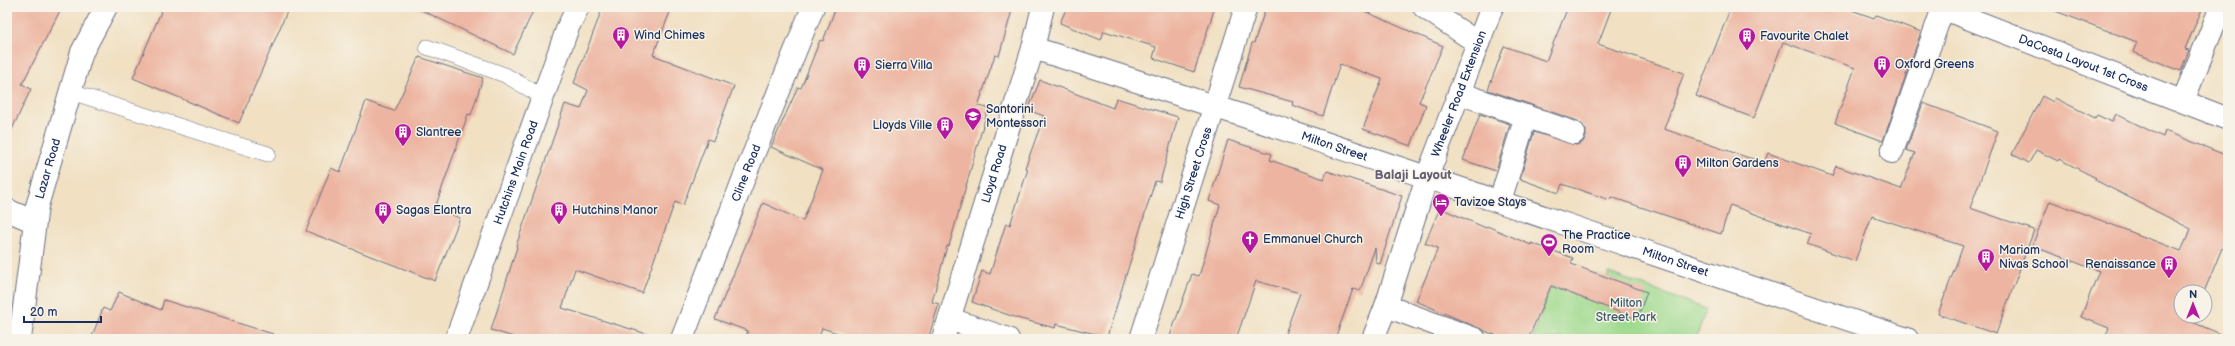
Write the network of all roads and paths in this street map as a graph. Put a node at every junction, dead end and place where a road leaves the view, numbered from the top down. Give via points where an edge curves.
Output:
1 (106, 7) edge
2 (578, 7) edge
3 (813, 7) edge
4 (1043, 7) edge
5 (1246, 7) edge
6 (1424, 7) edge
7 (1492, 7) edge
8 (2221, 7) edge
9 (1941, 8) edge
10 (1478, 43) junction
11 (428, 47) dead end
12 (1033, 48) junction
13 (71, 92) junction
14 (1459, 93) junction
15 (543, 97) junction
16 (2183, 101) junction
17 (1215, 105) junction
18 (1526, 116) junction
19 (2228, 119) edge
20 (1574, 133) dead end
21 (1892, 152) dead end
22 (268, 154) dead end
23 (1427, 177) junction
24 (1500, 201) junction
25 (7, 210) edge
26 (35, 222) junction
27 (1386, 306) junction
28 (950, 318) junction
29 (20, 339) edge
30 (456, 339) edge
31 (682, 339) edge
32 (944, 339) edge
33 (1008, 339) edge
34 (1141, 339) edge
35 (1373, 339) edge
36 (1475, 339) edge
37 (1907, 339) edge

1 - 13 street, Lazar Road via 82,52
2 - 15 street, Hutchins Main Road via 568,27
3 - 31 street, Cline Road
4 - 12 street, Lloyd Road
5 - 17 street, High Street Cross
6 - 10 street
7 - 10 street, Wheeler Road Extension
8 - 16 street
9 - 16 street, DaCosta Layout 1st Cross
9 - 21 street
10 - 14 street, Wheeler Road Extension
11 - 15 lane via 505,75
12 - 17 street, Milton Street
12 - 28 street, Lloyd Road
13 - 22 lane
13 - 26 street, Lazar Road via 37,206
14 - 18 street
14 - 23 street, Wheeler Road Extension
15 - 30 street, Hutchins Main Road
16 - 19 street, DaCosta Layout 1st Cross
17 - 23 street, Milton Street
17 - 34 street, High Street Cross
18 - 20 street
18 - 24 street
23 - 24 street, Milton Street
23 - 27 street, Wheeler Road Extension
24 - 37 street, Milton Street
25 - 26 street
26 - 29 street, Lazar Road
27 - 35 street, Wheeler Road Extension
27 - 36 street
28 - 32 street, Lloyd Road
28 - 33 street

